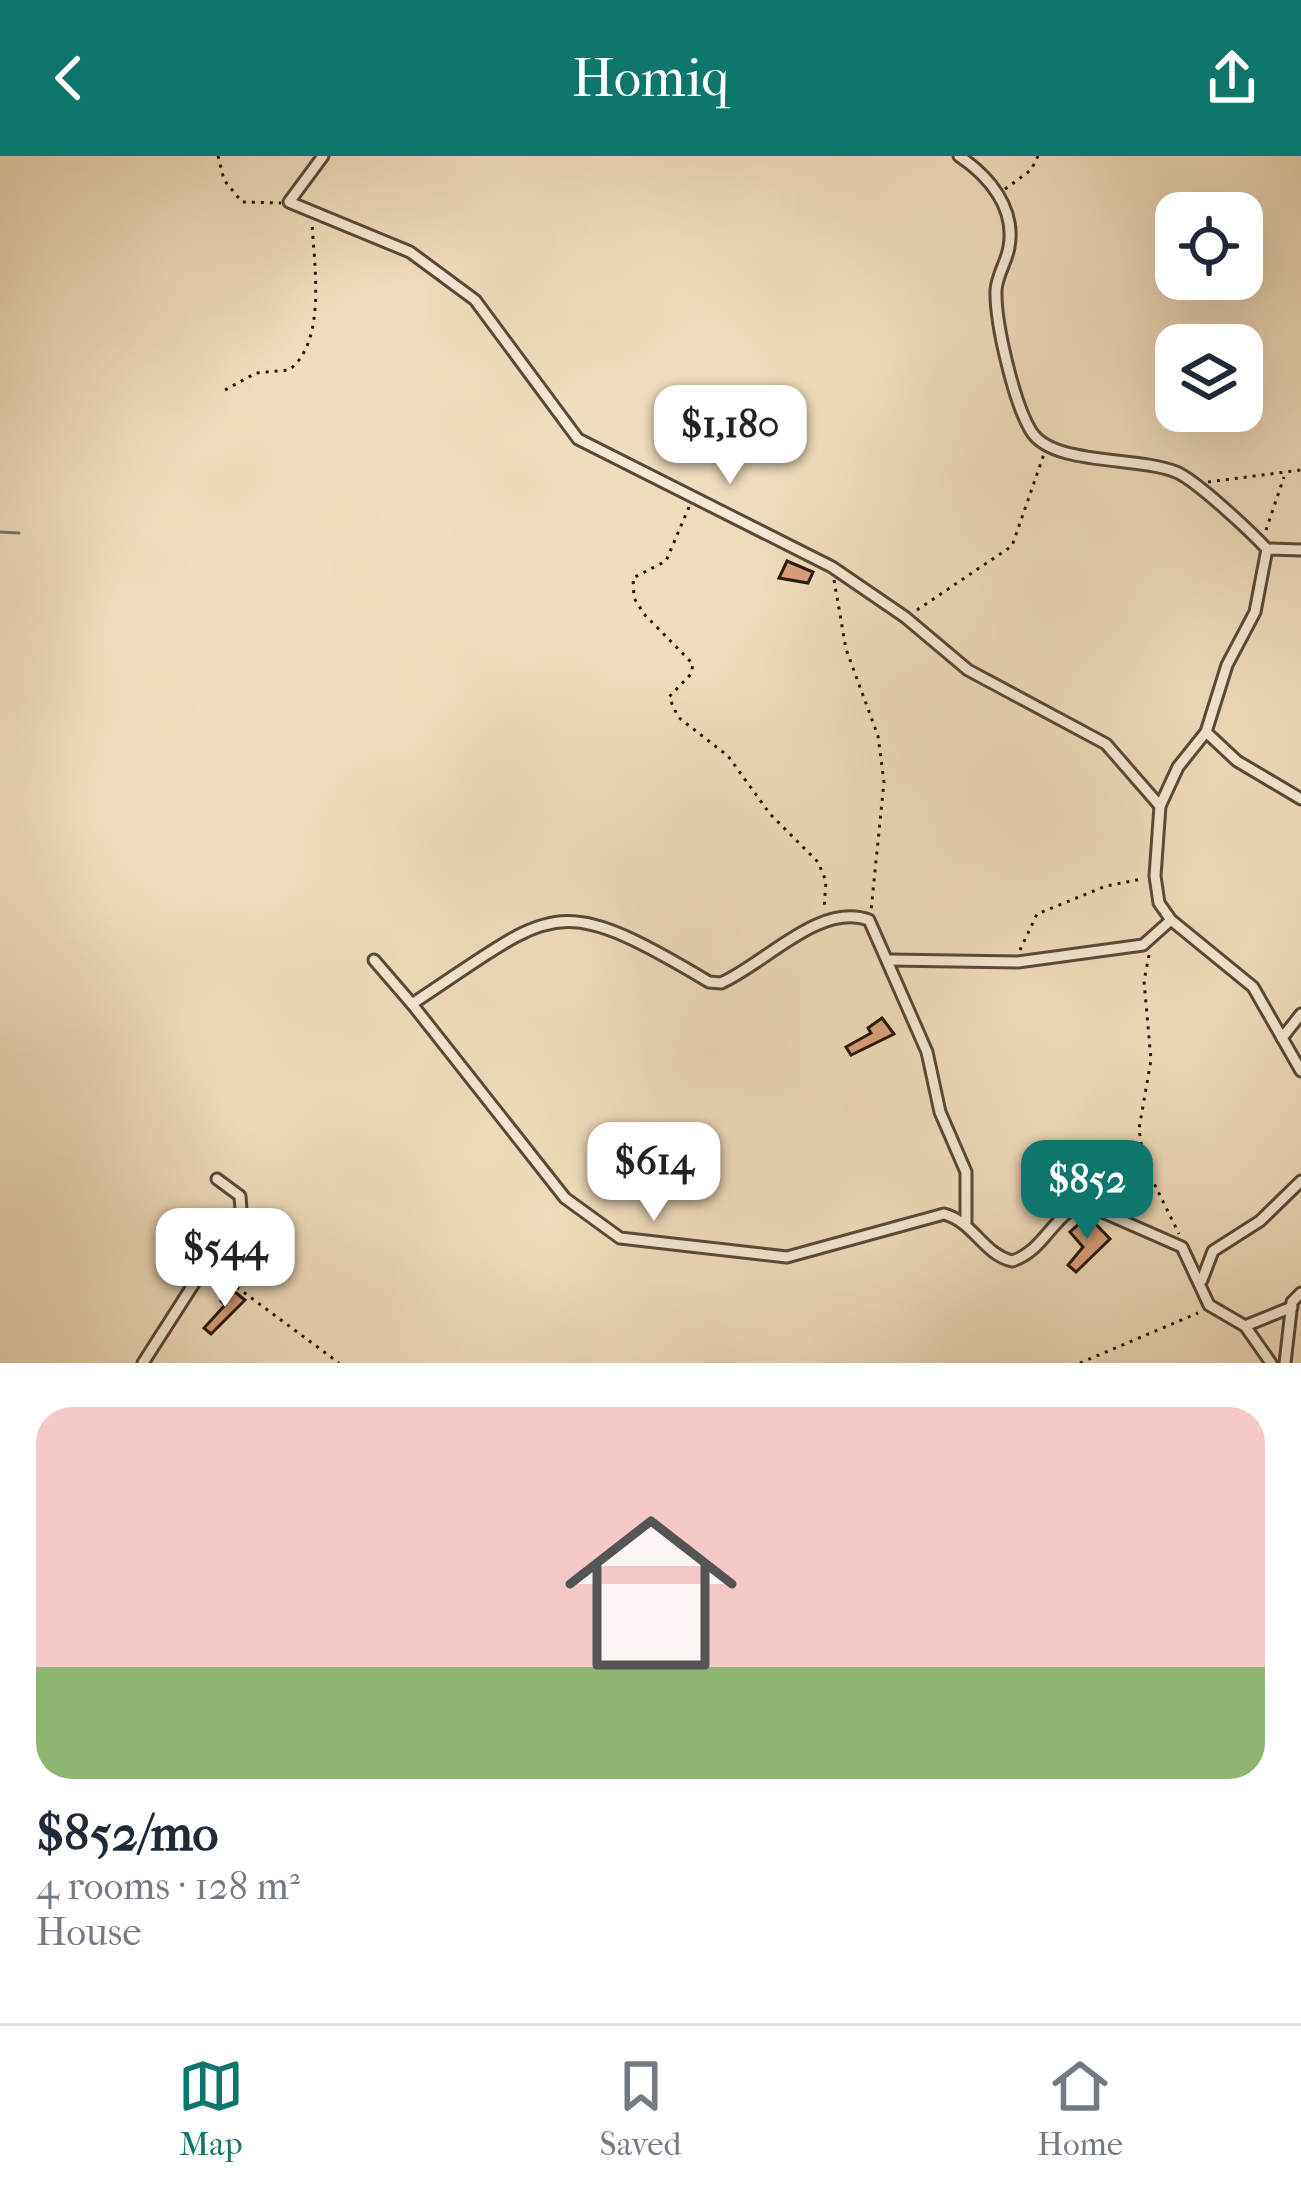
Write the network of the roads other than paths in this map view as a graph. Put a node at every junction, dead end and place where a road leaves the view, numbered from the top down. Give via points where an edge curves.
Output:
1 (323, 156) edge
2 (959, 156) edge
3 (1264, 546) junction
4 (1301, 550) edge
5 (1206, 732) junction
6 (1301, 799) edge
7 (1160, 806) junction
8 (1171, 920) junction
9 (374, 960) dead end
10 (890, 961) junction
11 (412, 1004) junction
12 (1301, 1014) edge
13 (1282, 1038) junction
14 (1301, 1071) edge
15 (217, 1178) dead end
16 (1301, 1180) edge
17 (966, 1222) junction
18 (1202, 1280) junction
19 (1301, 1293) edge
20 (1292, 1307) junction
21 (1245, 1326) junction
22 (143, 1363) edge
23 (1271, 1363) edge
24 (1285, 1363) edge

1 - 7 street via 289,202 431,265 484,309 571,433 832,567 992,685 1106,744
2 - 3 street via 998,193 1011,236 996,291 1003,351 1029,428 1046,446 1073,456 1159,467 1195,483
3 - 4 street
3 - 5 street via 1255,612
5 - 6 street
5 - 7 street
7 - 8 street via 1156,876
8 - 10 street via 1151,942 1018,962
8 - 13 street via 1253,987
9 - 11 street
10 - 11 street via 869,920 857,916 823,921 721,983 709,982 602,926 556,919 496,945
10 - 17 street via 966,1172
11 - 17 street via 565,1198 620,1238 787,1258 931,1215
12 - 13 street
13 - 14 street
15 - 22 street via 243,1203
16 - 18 street via 1260,1222 1213,1251
17 - 18 street via 995,1256 1012,1261 1036,1250 1084,1204 1182,1247
18 - 21 street via 1209,1305
19 - 20 street
20 - 21 street
20 - 24 street
21 - 23 street

